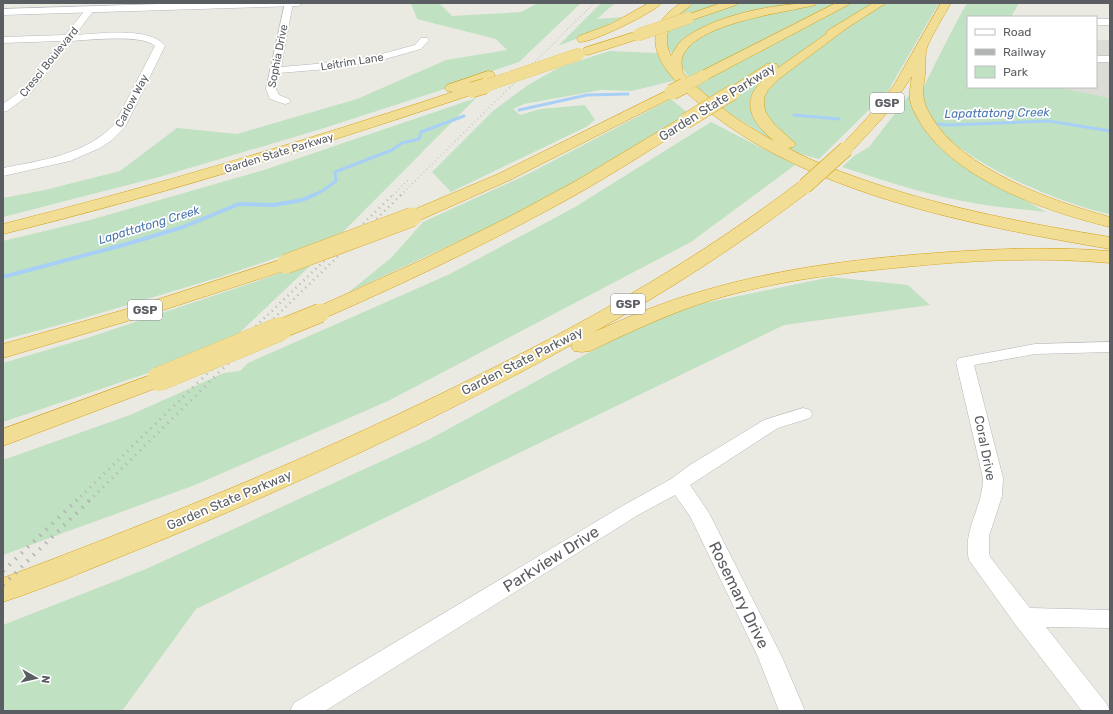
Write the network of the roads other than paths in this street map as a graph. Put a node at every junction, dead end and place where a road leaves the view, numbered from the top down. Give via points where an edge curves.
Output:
1 (289, 3) edge
2 (298, 3) edge
3 (657, 3) edge
4 (688, 3) edge
5 (732, 3) edge
6 (811, 3) edge
7 (844, 3) edge
8 (881, 3) edge
9 (946, 3) edge
10 (90, 10) junction
11 (3, 12) edge
12 (1097, 22) edge
13 (1110, 22) edge
14 (844, 25) junction
15 (68, 38) junction
16 (3, 40) edge
17 (424, 40) dead end
18 (920, 51) junction
19 (1097, 58) edge
20 (1110, 59) edge
21 (275, 70) junction
22 (677, 75) junction
23 (285, 102) dead end
24 (3, 109) edge
25 (294, 149) junction
26 (3, 172) edge
27 (1110, 222) edge
28 (3, 229) edge
29 (1110, 229) edge
30 (1110, 243) edge
31 (1110, 257) edge
32 (1110, 347) edge
33 (3, 351) edge
34 (440, 403) junction
35 (803, 414) dead end
36 (3, 438) edge
37 (678, 484) junction
38 (3, 590) edge
39 (1023, 617) junction
40 (1110, 619) edge
41 (786, 709) edge
42 (303, 711) edge
43 (1096, 711) edge

1 - 2 street
1 - 10 street
1 - 21 street, Sophia Drive
3 - 25 highway via 615,26 583,39 351,125
4 - 22 highway via 672,14 661,32 664,55
5 - 25 highway, Garden State Parkway, bridge
6 - 22 highway via 727,22 701,32 690,39 679,52 676,60
7 - 33 highway, Garden State Parkway / GSP, bridge via 525,167 412,217 286,264 141,311
8 - 14 highway, Garden State Parkway
9 - 18 highway, Garden State Parkway / GSP
10 - 11 street
10 - 15 street, Cresci Boulevard
12 - 13 street
14 - 29 highway via 761,89 757,109 764,123 780,138 836,168 915,195 1006,214
14 - 36 highway, Garden State Parkway, bridge via 579,186 429,264 320,313 160,379
15 - 16 street
15 - 24 street, Cresci Boulevard via 25,93
15 - 26 street, Carlow Way via 139,37 156,42 160,49 119,127 110,137 72,156
17 - 21 street, Leitrim Lane via 412,50 369,61
18 - 27 highway via 917,100 929,125 946,144 984,171 1024,193 1064,210
18 - 34 highway, Garden State Parkway / GSP, bridge via 892,97 846,149 805,186 737,237 656,288 547,349
19 - 20 street
21 - 23 street, Sophia Drive via 271,93
22 - 30 highway via 701,99 734,124 775,148 831,173 884,192 951,211 1035,230
25 - 28 highway, Garden State Parkway via 153,190
31 - 34 highway via 1045,254 937,259 842,269 748,285 704,296 655,314 562,355
32 - 39 street, Coral Drive via 1036,349 965,362 993,478 992,494 976,550 980,560
34 - 38 highway, Garden State Parkway / GSP via 275,481 132,541
35 - 37 street, Parkview Drive via 771,424 696,470
37 - 41 street, Rosemary Drive via 699,513 770,657
37 - 42 street, Parkview Drive via 631,510
39 - 40 street
39 - 43 street, Coral Drive

